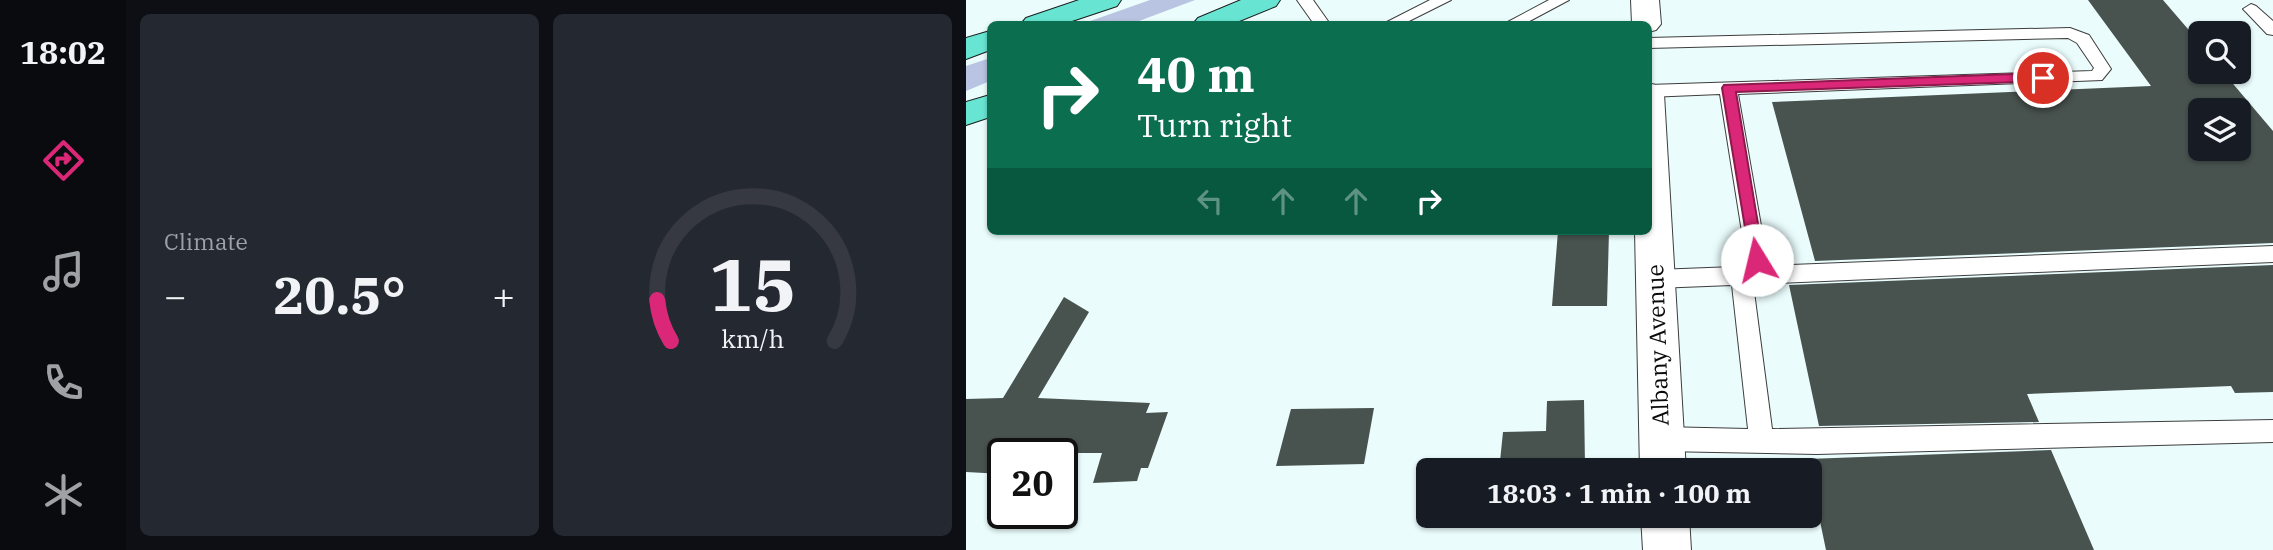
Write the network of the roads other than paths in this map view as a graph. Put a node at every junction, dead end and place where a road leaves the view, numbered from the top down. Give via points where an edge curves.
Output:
1 (1107, 0) edge
2 (1266, 0) edge
3 (1305, 0) edge
4 (1443, 0) edge
5 (1561, 0) edge
6 (1645, 0) edge
7 (2251, 9) dead end
8 (1045, 21) edge
9 (1215, 21) edge
10 (1319, 21) edge
11 (1398, 21) edge
12 (1518, 21) edge
13 (1646, 21) edge
14 (2273, 30) edge
15 (987, 41) edge
16 (1652, 43) edge
17 (966, 49) edge
18 (1728, 88) junction
19 (1652, 92) edge
20 (987, 107) edge
21 (966, 114) edge
22 (1652, 186) edge
23 (2273, 254) edge
24 (1741, 274) junction
25 (1656, 279) junction
26 (2273, 431) edge
27 (1761, 439) junction
28 (1663, 455) edge
29 (1666, 528) edge
30 (1667, 550) edge

1 - 8 highway
2 - 9 highway
3 - 10 lane
4 - 11 lane
5 - 12 lane
6 - 13 street
7 - 14 lane
15 - 17 highway
16 - 18 lane via 2070,33 2083,39 2104,69 2096,76
18 - 19 lane
18 - 24 lane via 1757,260
20 - 21 highway
22 - 25 street, Albany Avenue
23 - 24 lane
24 - 25 lane
24 - 27 lane
25 - 28 street, Albany Avenue
26 - 27 lane via 1817,442
27 - 28 lane
29 - 30 street

